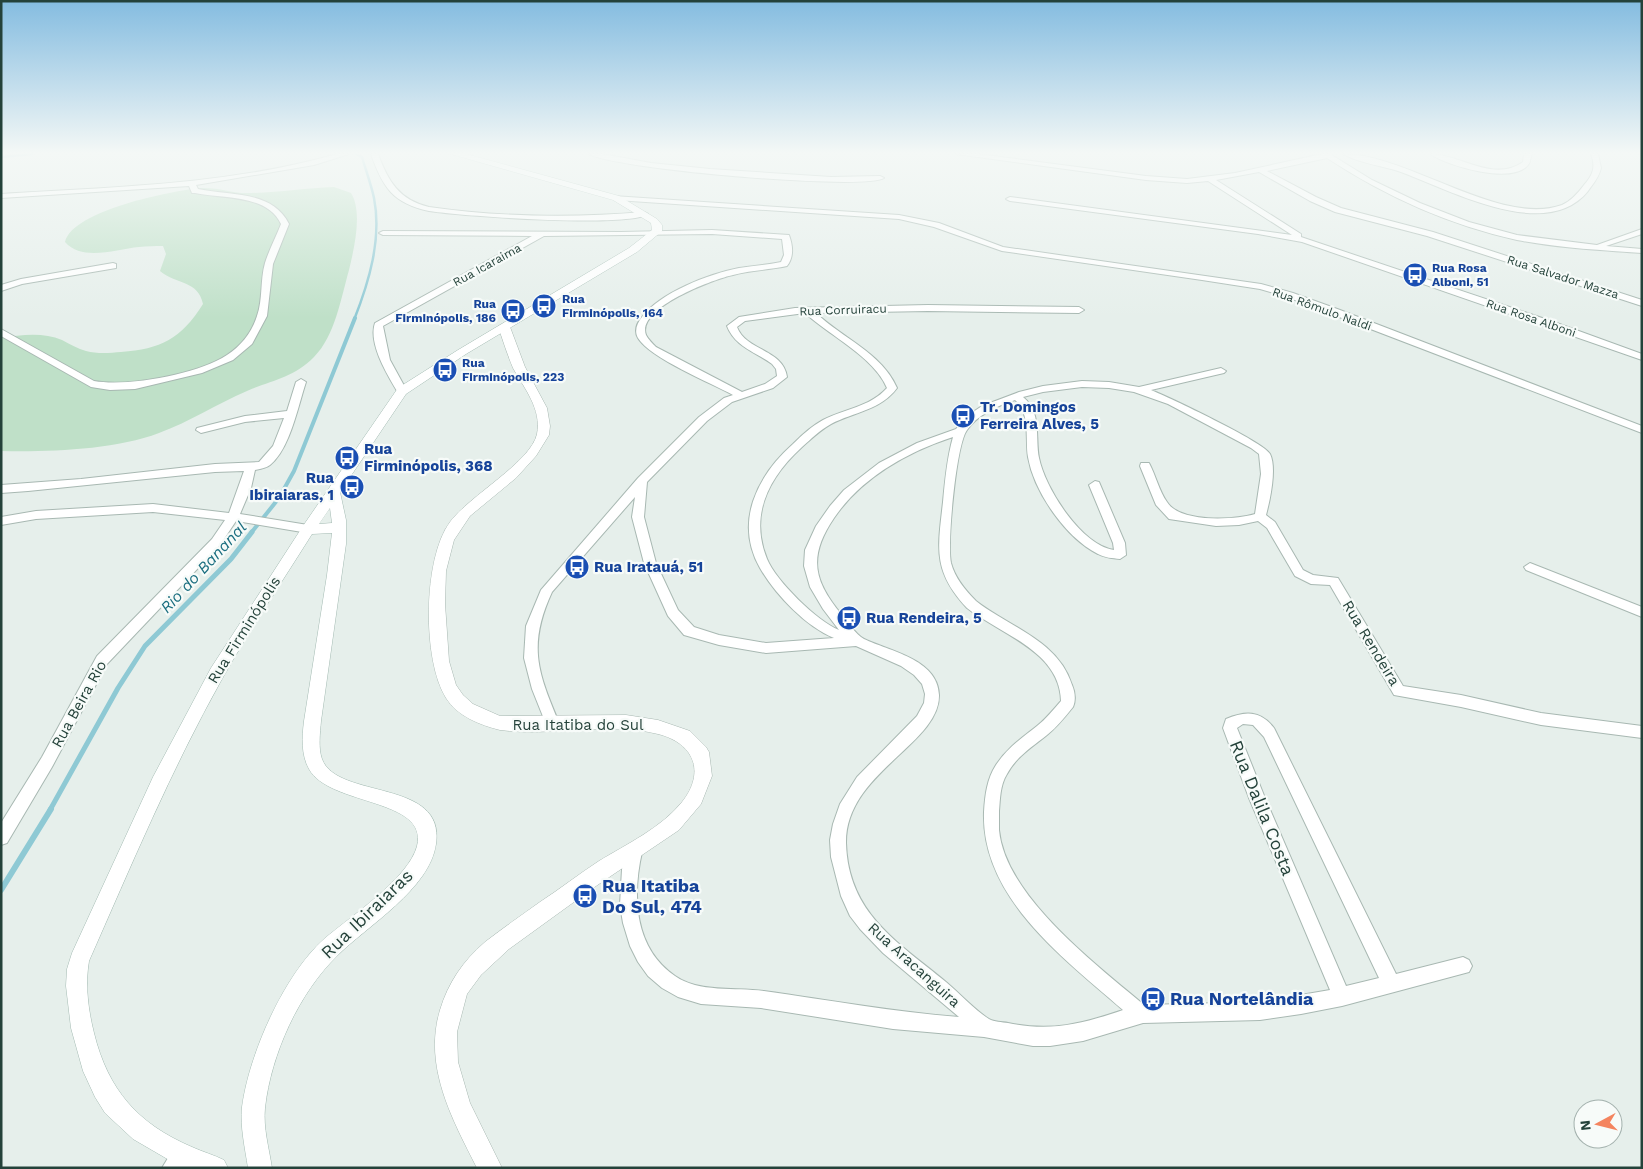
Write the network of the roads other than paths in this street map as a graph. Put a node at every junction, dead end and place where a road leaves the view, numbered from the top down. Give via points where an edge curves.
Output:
1 (273, 209) edge
2 (436, 209) edge
3 (634, 209) edge
4 (773, 209) edge
5 (1082, 209) edge
6 (1256, 209) edge
7 (1335, 209) edge
8 (1428, 209) edge
9 (1519, 209) edge
10 (1548, 209) edge
11 (644, 214) junction
12 (1642, 231) edge
13 (383, 233) dead end
14 (656, 233) junction
15 (542, 234) junction
16 (1304, 240) junction
17 (1596, 246) junction
18 (1642, 251) edge
19 (113, 266) dead end
20 (1, 288) edge
21 (1642, 303) edge
22 (1079, 310) dead end
23 (808, 312) junction
24 (504, 327) junction
25 (1, 332) edge
26 (1642, 357) edge
27 (1221, 371) dead end
28 (301, 382) dead end
29 (402, 390) junction
30 (1138, 390) junction
31 (741, 395) junction
32 (1016, 396) junction
33 (290, 414) junction
34 (202, 430) dead end
35 (1642, 430) edge
36 (961, 431) junction
37 (1145, 466) dead end
38 (250, 468) junction
39 (642, 481) junction
40 (1095, 485) dead end
41 (1, 489) edge
42 (332, 516) junction
43 (1260, 516) junction
44 (234, 517) junction
45 (1, 521) edge
46 (301, 528) junction
47 (1530, 567) dead end
48 (1642, 612) edge
49 (858, 642) junction
50 (553, 725) junction
51 (1642, 732) edge
52 (1, 838) edge
53 (634, 852) junction
54 (1463, 966) dead end
55 (1391, 983) junction
56 (1342, 997) junction
57 (1141, 1014) junction
58 (986, 1028) junction
59 (177, 1161) edge
60 (490, 1167) edge
61 (216, 1168) edge
62 (260, 1168) edge

1 - 25 street via 284,219 284,229 269,264 262,316 247,344 230,358 199,371 154,382 110,387 91,384
2 - 11 street via 540,217 609,218
3 - 11 main road
4 - 35 street, Rua Rômulo Naldi via 899,217 1002,249 1202,277 1277,291
5 - 16 street, Rua Rosa Alboni
6 - 16 street
7 - 21 street, Rua Salvador Mazza via 1430,234
8 - 17 street via 1477,227 1527,239
9 - 10 street
11 - 14 main road via 657,225
12 - 17 street
13 - 15 street
14 - 15 street
14 - 24 main road, Rua Firminópolis
14 - 31 street via 712,232 786,237 789,247 788,260 784,264 734,271 702,282 669,299 642,324 642,338 653,349
15 - 29 street, Rua Icaraima via 378,325 385,363
16 - 26 street, Rua Rosa Alboni
17 - 18 street
19 - 20 street
22 - 23 street, Rua Corruiracu via 928,308
23 - 31 street, Rua Corruiracu via 752,316 732,326 738,339 774,361 783,374 770,386
23 - 49 street via 874,364 892,388 876,402 819,427 780,460 758,496 754,524 756,543 766,569 794,602 827,630
24 - 29 main road, Rua Firminópolis
24 - 50 main road, Rua Itatiba do Sul via 520,370 542,408 545,419 542,437 537,448 508,478 463,514 452,530 443,550 439,572 440,653 445,677 455,698 478,715 503,724
27 - 30 street
28 - 33 street
29 - 42 main road, Rua Firminópolis via 333,491
30 - 32 street via 1078,384 1043,388
30 - 43 street via 1181,408 1264,452 1267,468
31 - 39 street via 728,400 703,419
32 - 36 street via 981,412
32 - 40 street via 1028,409 1034,459 1055,505 1092,545 1106,553 1120,555 1119,543
33 - 34 street via 245,419
33 - 38 street via 267,462
36 - 49 street via 918,446 872,473 850,491 814,540 810,567 815,582 836,617
36 - 57 street via 942,546 947,570 953,583 975,607 1055,662 1068,691 1068,703 1004,765 995,782 990,809 993,844 1011,884 1053,936
37 - 43 street via 1162,505 1173,516 1235,522
38 - 41 street via 215,468
38 - 44 street, Rua Beira Rio
39 - 49 street, Rua Aracanguira via 638,516 650,563 669,606 689,631 726,642 766,648
39 - 50 street via 547,590 536,610 530,662
42 - 46 main road, Rua Firminópolis
42 - 46 main road
42 - 62 main road, Rua Ibiraiaras via 338,554 317,690 312,751 324,777 342,787 400,803 415,811 424,820 427,844 422,858 399,887 329,950 311,971 285,1014 272,1042 254,1108
43 - 51 street, Rua Rendeira via 1271,525 1299,573 1311,580 1334,582 1400,691 1541,719
44 - 45 street via 142,508 36,515
44 - 46 street
44 - 52 street, Rua Beira Rio via 216,542 102,660 48,762
46 - 59 main road, Rua Firminópolis via 186,730 77,967 78,1009 87,1054 97,1079 111,1104
47 - 48 street
49 - 58 street, Rua Aracanguira via 890,654 914,668 927,679 932,696 916,727 864,777 844,808 838,848 848,894 858,913 875,933
50 - 53 main road, Rua Itatiba do Sul via 618,722 660,726 691,739 701,754 704,766 702,780 688,808 675,823
53 - 58 street via 628,871 627,894 634,939 651,966 668,982 686,992 913,1022
53 - 60 main road, Rua Itatiba do Sul via 600,872 509,937 480,962 461,986 450,1016 445,1047 451,1079 461,1106
54 - 55 street
55 - 56 street
55 - 56 street, Rua Dalila Costa via 1268,730 1259,721 1235,721 1230,728 1256,798
56 - 57 street via 1274,1010
57 - 58 street via 1078,1034 1049,1038
59 - 61 main road, Rua Firminópolis

